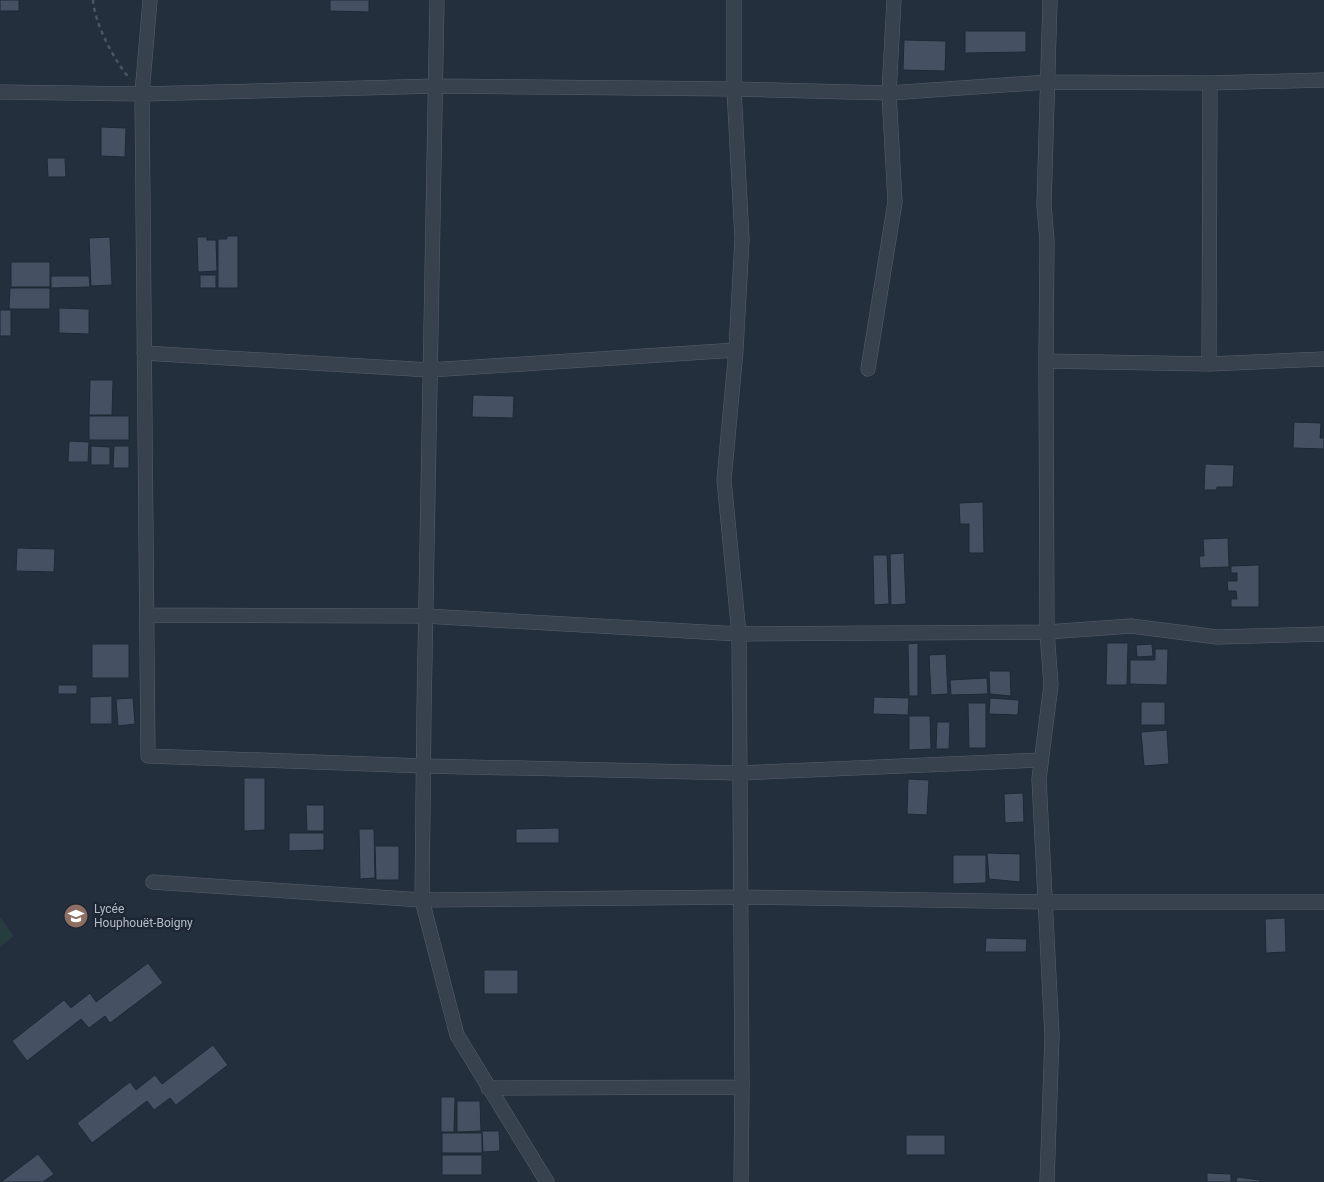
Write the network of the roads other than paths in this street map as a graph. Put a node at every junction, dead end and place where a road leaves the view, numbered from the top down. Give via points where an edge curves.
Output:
1 (150, 0) edge
2 (438, 0) edge
3 (734, 0) edge
4 (894, 0) edge
5 (1050, 0) edge
6 (1324, 80) edge
7 (1047, 82) junction
8 (1210, 82) junction
9 (436, 86) junction
10 (734, 89) junction
11 (0, 92) edge
12 (890, 93) junction
13 (142, 94) junction
14 (736, 350) junction
15 (144, 353) junction
16 (1324, 360) edge
17 (1046, 361) junction
18 (1209, 364) junction
19 (868, 369) dead end
20 (430, 370) junction
21 (147, 615) junction
22 (426, 616) junction
23 (1047, 632) junction
24 (739, 634) junction
25 (1324, 634) edge
26 (1041, 760) junction
27 (424, 766) junction
28 (740, 772) junction
29 (153, 882) dead end
30 (741, 896) junction
31 (422, 900) junction
32 (1044, 902) junction
33 (1324, 902) edge
34 (742, 1087) junction
35 (488, 1088) junction
36 (547, 1182) edge
37 (741, 1182) edge
38 (1047, 1182) edge

1 - 13 street
2 - 9 street
3 - 10 street
4 - 12 street
5 - 7 street
6 - 8 street
7 - 8 street
7 - 12 street
7 - 17 street via 1044,205 1047,241
8 - 18 street
9 - 10 street
9 - 13 street
9 - 20 street
10 - 12 street
10 - 14 street via 742,239
11 - 13 street
12 - 19 street via 895,202
13 - 15 street
14 - 20 street
14 - 24 street via 724,480
15 - 20 street
15 - 21 street
16 - 18 street
17 - 18 street
17 - 23 street
20 - 22 street
21 - 22 street
21 - 27 street via 148,756
22 - 24 street
22 - 27 street
23 - 24 street
23 - 25 street via 1131,626 1217,637
23 - 26 street via 1051,685
24 - 28 street
26 - 28 street
26 - 32 street
27 - 28 street
27 - 31 street
28 - 30 street
29 - 31 street
30 - 31 street
30 - 32 street
30 - 34 street
31 - 35 street via 457,1036
32 - 33 street
32 - 38 street via 1052,1036
34 - 35 street
34 - 37 street
35 - 36 street

